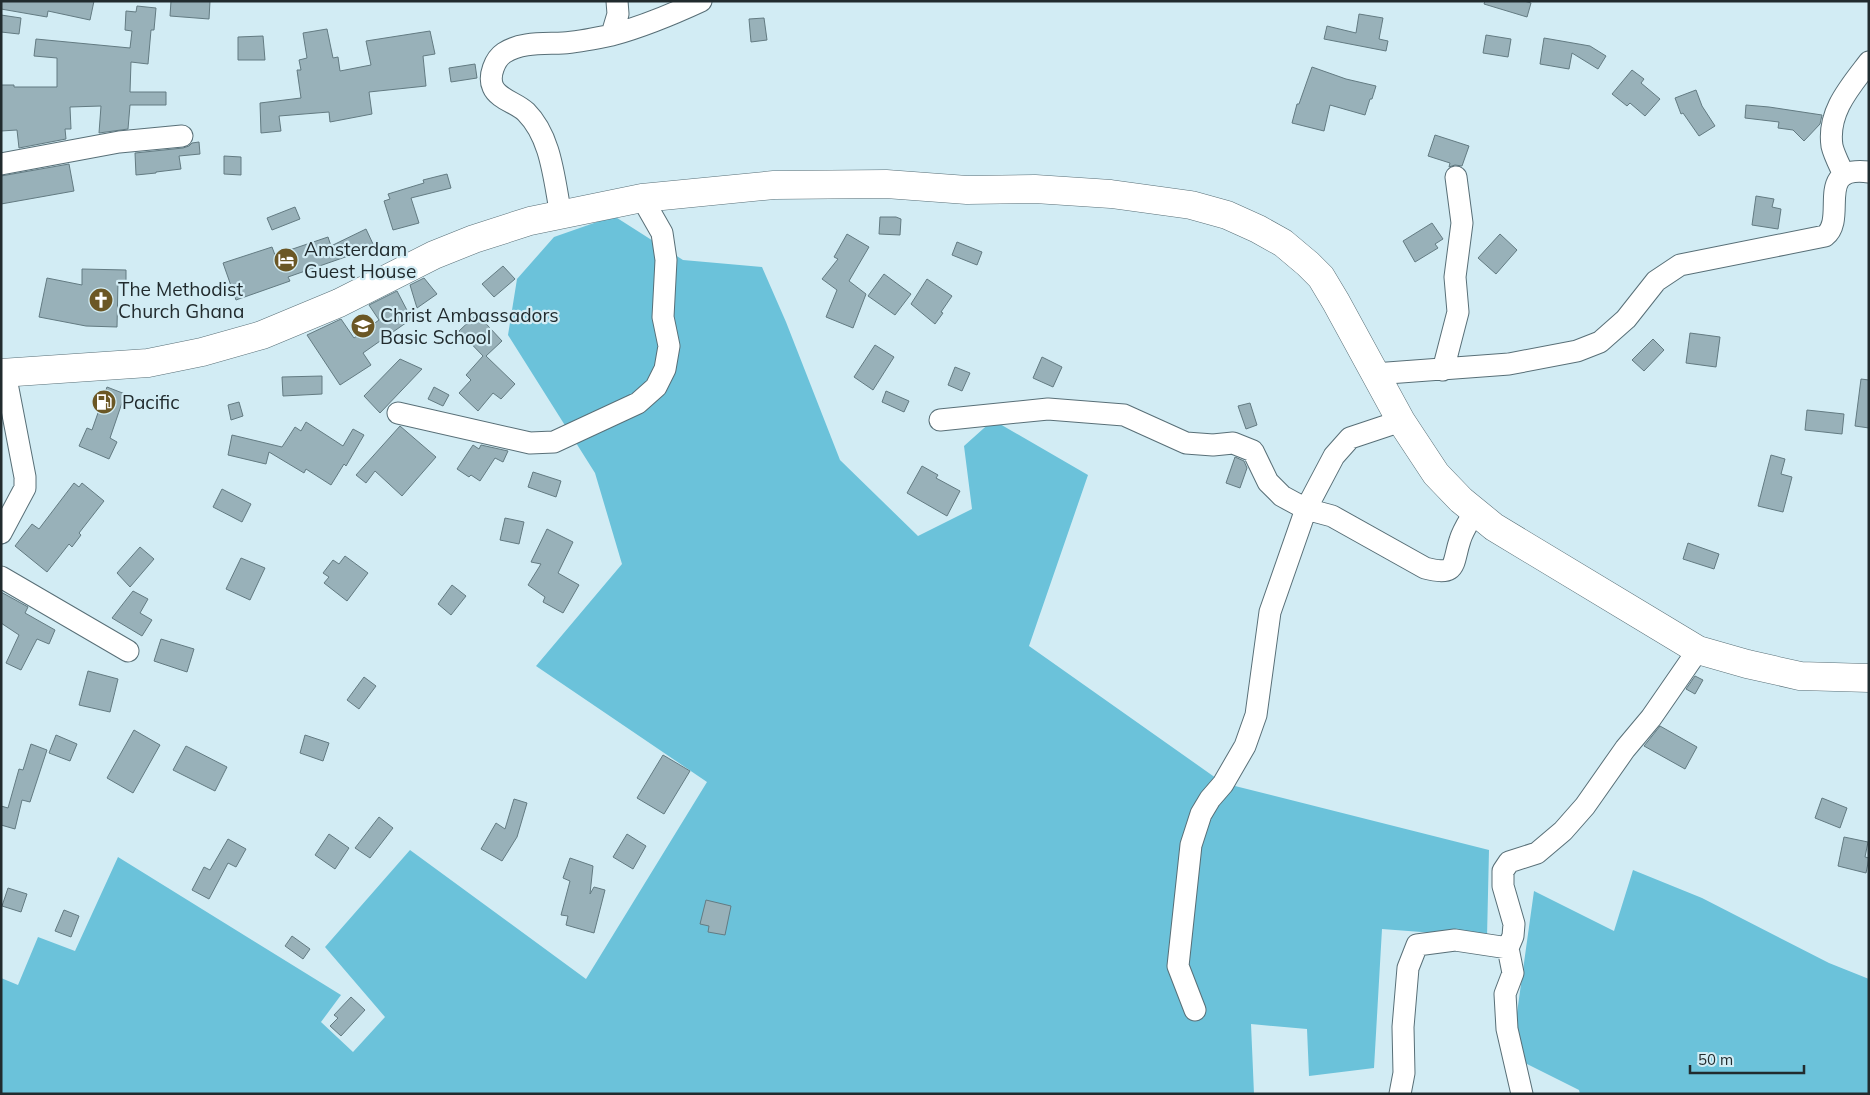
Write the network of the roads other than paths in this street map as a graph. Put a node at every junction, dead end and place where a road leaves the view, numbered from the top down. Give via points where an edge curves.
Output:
1 (616, 1) edge
2 (701, 1) edge
3 (612, 34) junction
4 (1869, 62) edge
5 (182, 136) dead end
6 (1, 164) edge
7 (1869, 172) edge
8 (1844, 175) junction
9 (1456, 177) dead end
10 (642, 198) junction
11 (561, 215) junction
12 (1444, 370) junction
13 (3, 373) edge
14 (1374, 374) junction
15 (398, 413) dead end
16 (940, 420) dead end
17 (1401, 421) junction
18 (1306, 509) junction
19 (1475, 511) junction
20 (1, 533) edge
21 (1, 576) edge
22 (128, 650) dead end
23 (1698, 650) junction
24 (1869, 678) edge
25 (1508, 948) junction
26 (1196, 1010) dead end
27 (1400, 1094) edge
28 (1522, 1094) edge

1 - 3 street via 618,14
2 - 3 street
3 - 11 street via 565,43 515,47 495,62 491,75 493,87 526,112 542,134
4 - 8 street via 1842,99 1834,116 1832,146
5 - 6 street via 119,142
7 - 8 street
8 - 12 street via 1836,184 1832,226 1825,236 1680,265 1656,281 1626,319 1600,342 1577,351 1509,364
9 - 12 street via 1462,223 1456,277 1458,312
10 - 11 main road
10 - 14 main road via 774,185 886,184 1111,194 1191,205 1258,229 1298,254 1321,277
10 - 15 street via 662,233 666,260 662,317 669,346 665,369 656,387 638,403 554,442 530,443
11 - 13 main road via 474,239 434,255 339,303 262,335 202,352 148,363
12 - 14 street
13 - 20 street via 25,488
14 - 17 main road
16 - 18 street via 1048,409 1124,415 1186,443 1233,443 1253,451 1268,482 1282,496
17 - 18 street via 1350,438 1334,456
17 - 19 main road via 1436,474
18 - 19 street via 1332,516 1425,568 1439,572 1447,571 1455,562 1460,540
18 - 26 street via 1270,612 1256,715 1245,746 1201,814 1191,845 1178,966
19 - 23 main road via 1494,527
21 - 22 street
23 - 24 main road via 1800,676
23 - 25 street via 1651,718 1563,831 1538,853 1509,862 1503,871 1503,886 1514,924
25 - 27 street via 1455,940 1417,945 1408,968 1403,1027 1404,1073
25 - 28 street via 1513,973 1505,994 1507,1029

